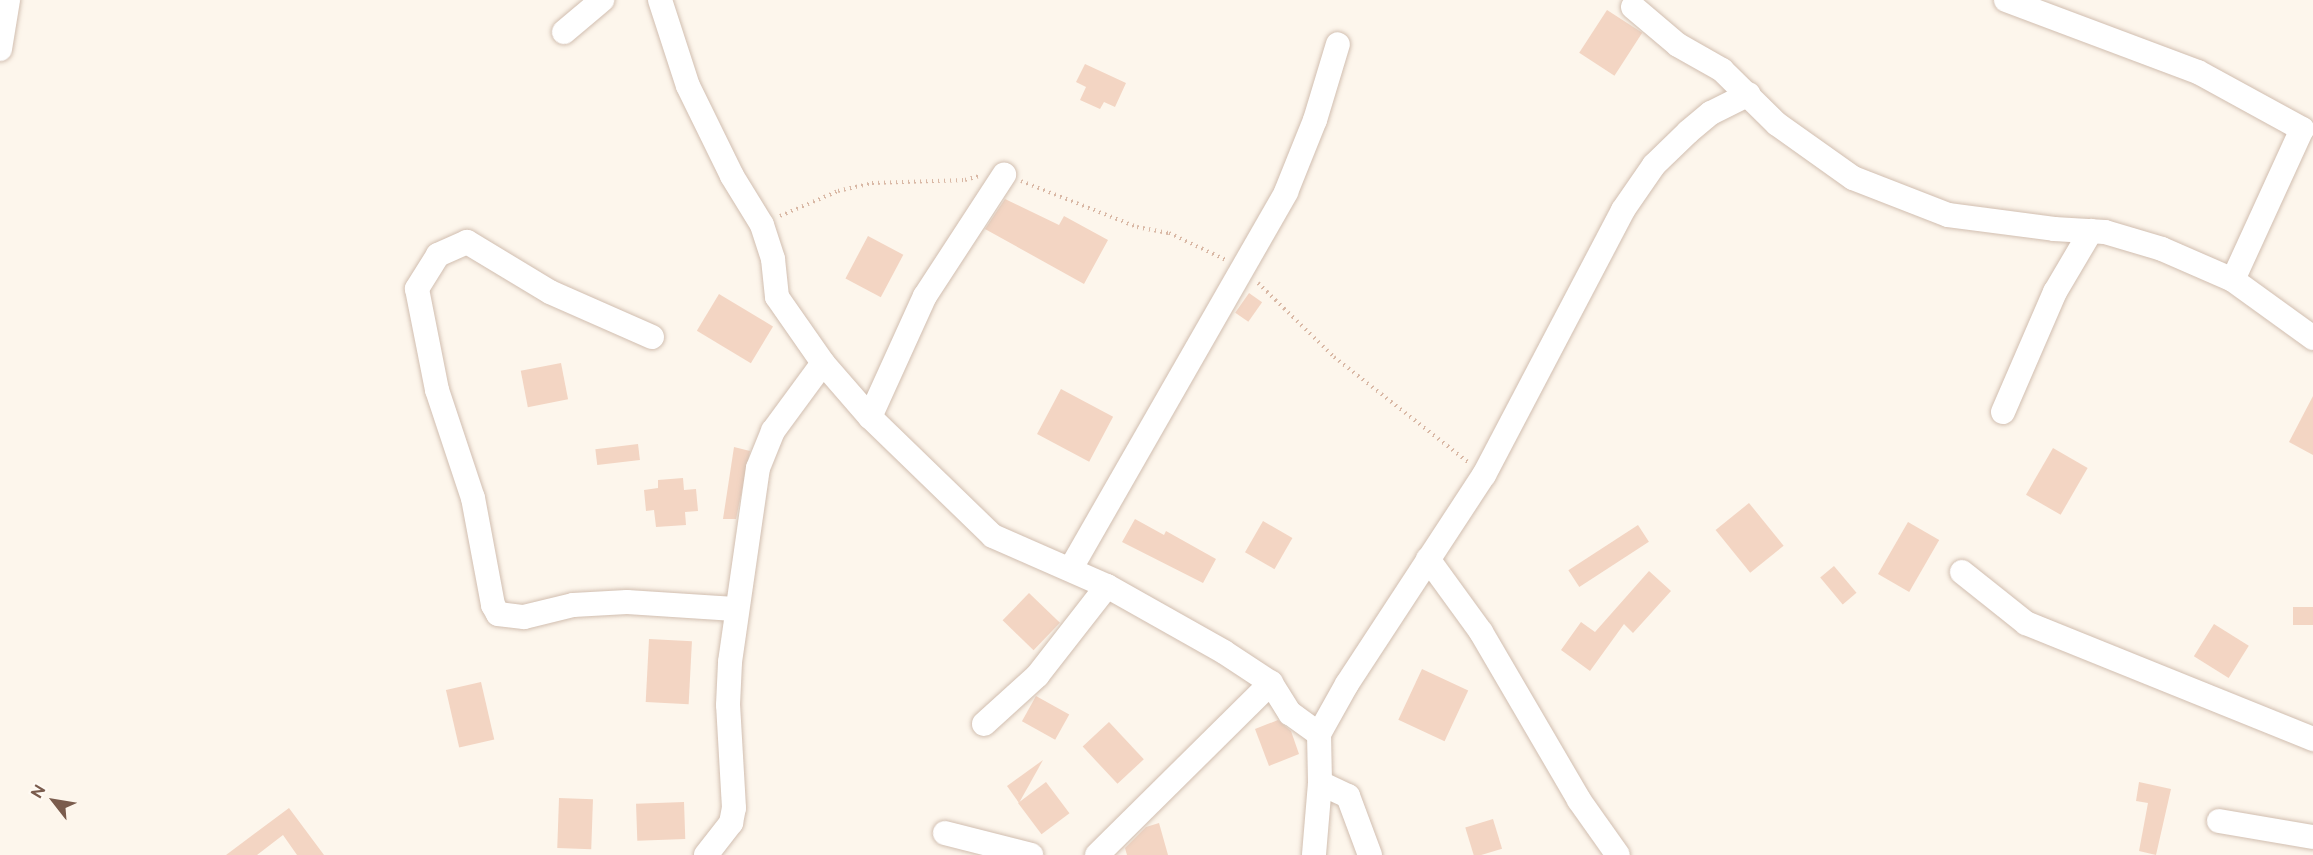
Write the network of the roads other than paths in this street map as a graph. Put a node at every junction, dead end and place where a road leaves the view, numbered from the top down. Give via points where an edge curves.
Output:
1 (8, 0) edge
2 (602, 0) edge
3 (660, 0) edge
4 (2006, 0) edge
5 (1633, 7) dead end
6 (564, 32) dead end
7 (1338, 44) dead end
8 (0, 49) edge
9 (1749, 94) junction
10 (2308, 122) edge
11 (1004, 175) dead end
12 (2091, 231) junction
13 (2233, 280) junction
14 (652, 337) dead end
15 (2313, 338) edge
16 (823, 363) junction
17 (2003, 412) dead end
18 (870, 417) junction
19 (1428, 559) junction
20 (1071, 568) junction
21 (1962, 572) dead end
22 (1107, 586) junction
23 (735, 609) junction
24 (1271, 683) junction
25 (984, 724) dead end
26 (1319, 734) junction
27 (2313, 739) edge
28 (1320, 783) junction
29 (2219, 821) dead end
30 (945, 833) dead end
31 (2313, 837) edge
32 (706, 855) edge
33 (1031, 855) edge
34 (1097, 855) edge
35 (1314, 855) edge
36 (1370, 855) edge
37 (1618, 855) edge

1 - 8 street
2 - 6 street
3 - 16 street via 688,86 732,176 762,225 773,259 777,297
4 - 10 street via 2198,72
5 - 9 street
7 - 20 street via 1315,120 1286,192
9 - 12 street via 1777,124 1853,178 1947,215
9 - 19 street via 1711,113 1647,174 1623,210 1484,475
10 - 13 street
11 - 18 street via 925,296
12 - 13 street via 2162,249
12 - 17 street via 2055,292
13 - 15 street
14 - 23 street via 550,292 467,242 438,255 417,289 437,390 473,498 498,614 524,617 573,605 627,602
16 - 18 street
16 - 23 street via 766,444 758,468
18 - 20 street via 993,536
19 - 26 street
19 - 37 street via 1481,632 1579,800
20 - 22 street
21 - 27 street via 2026,623
22 - 24 street
22 - 25 street via 1037,676
23 - 32 street via 728,705 734,808 731,823
24 - 26 street via 1290,713
24 - 34 street
26 - 28 street
28 - 35 street
28 - 36 street via 1348,796
29 - 31 street
30 - 33 street

